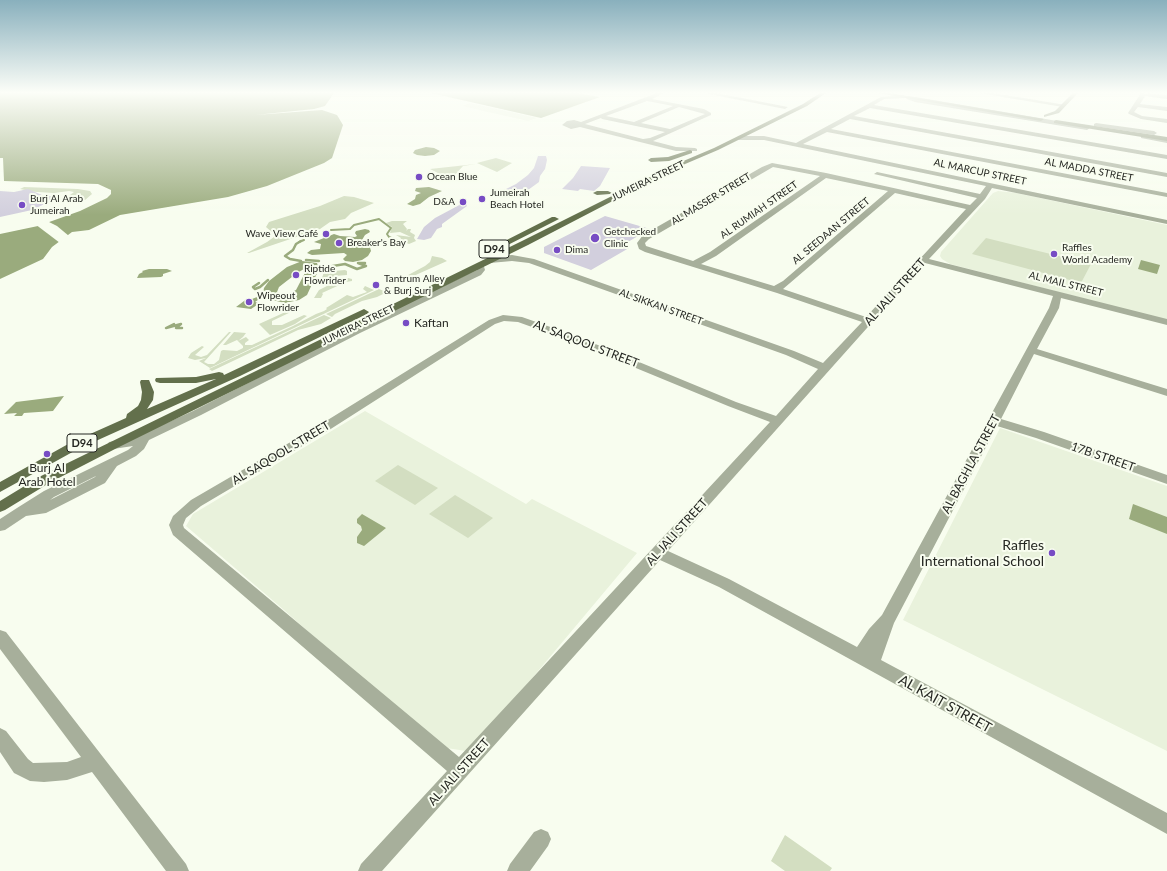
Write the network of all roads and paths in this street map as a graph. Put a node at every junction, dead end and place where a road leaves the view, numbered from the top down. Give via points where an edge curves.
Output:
1 (615, 134) edge
2 (666, 134) edge
3 (746, 134) edge
4 (756, 134) edge
5 (819, 134) edge
6 (845, 134) edge
7 (936, 134) edge
8 (1030, 134) edge
9 (1132, 134) edge
10 (1141, 134) edge
11 (739, 138) junction
12 (764, 138) junction
13 (1167, 138) edge
14 (651, 141) junction
15 (798, 145) junction
16 (702, 146) dead end
17 (693, 151) junction
18 (1167, 157) edge
19 (651, 160) dead end
20 (683, 163) junction
21 (667, 164) junction
22 (877, 174) dead end
23 (658, 175) junction
24 (1167, 175) edge
25 (828, 176) junction
26 (988, 190) junction
27 (596, 193) dead end
28 (608, 193) junction
29 (894, 193) junction
30 (1167, 195) edge
31 (971, 209) junction
32 (1167, 222) edge
33 (525, 243) junction
34 (925, 259) junction
35 (490, 260) junction
36 (531, 261) junction
37 (480, 265) junction
38 (697, 265) junction
39 (777, 290) junction
40 (1062, 295) junction
41 (870, 320) junction
42 (1167, 322) edge
43 (1030, 352) junction
44 (278, 354) junction
45 (826, 366) junction
46 (160, 380) dead end
47 (145, 382) dead end
48 (1167, 394) edge
49 (198, 404) junction
50 (168, 405) junction
51 (995, 419) junction
52 (776, 423) junction
53 (121, 426) junction
54 (144, 438) junction
55 (113, 445) junction
56 (64, 469) junction
57 (1167, 480) edge
58 (0, 488) edge
59 (0, 507) edge
60 (0, 526) edge
61 (661, 549) junction
62 (2, 644) edge
63 (865, 660) junction
64 (0, 737) edge
65 (96, 762) junction
66 (460, 770) junction
67 (1167, 824) edge
68 (541, 839) dead end
69 (179, 871) edge
70 (368, 871) edge
71 (517, 871) edge

1 - 14 street
2 - 14 street
3 - 11 main road, JUMEIRA STREET / D94
4 - 12 street, AL MARCUP STREET
5 - 15 street
6 - 30 street, AL MADDA STREET
7 - 24 street
8 - 18 street
9 - 13 street
10 - 13 main road
11 - 12 street, AL MARCUP STREET
11 - 20 main road, JUMEIRA STREET / D94
12 - 15 street, AL MARCUP STREET
14 - 17 street
15 - 26 street, AL MARCUP STREET
16 - 17 main road, JUMEIRA STREET / D94
17 - 19 main road via 667,159
17 - 20 main road via 679,160
17 - 21 main road, JUMEIRA STREET / D94
20 - 23 main road, JUMEIRA STREET / D94
21 - 23 main road via 670,166
21 - 28 main road, JUMEIRA STREET / D94
22 - 26 street
23 - 33 main road, JUMEIRA STREET / D94
25 - 29 street, AL MASSER STREET
25 - 38 street, AL RUMIAH STREET
25 - 38 street, AL MASSER STREET via 784,166 766,167 641,241 641,245 646,249
26 - 31 street, AL JALI STREET
26 - 32 street, AL MARCUP STREET
27 - 28 main road
28 - 44 main road, JUMEIRA STREET / D94
29 - 31 street, AL MASSER STREET
29 - 39 street, AL SEEDAAN STREET
31 - 34 street, AL JALI STREET
33 - 35 main road, JUMEIRA STREET / D94
33 - 36 street via 522,252
34 - 40 street, AL MAIL STREET
34 - 41 street, AL JALI STREET
35 - 36 street, AL SIKKAN STREET via 512,258
35 - 37 main road, JUMEIRA STREET / D94
36 - 45 street, AL SIKKAN STREET
37 - 49 main road, JUMEIRA STREET / D94
37 - 54 street via 478,273
38 - 39 street, AL MASSER STREET
39 - 41 street, AL MASSER STREET
40 - 42 street, AL MAIL STREET
40 - 43 street, AL BAGHLA STREET
41 - 45 street, AL JALI STREET
43 - 48 street
43 - 51 street, AL BAGHLA STREET
44 - 46 main road via 264,355 204,379
44 - 49 main road via 192,397 191,402
44 - 50 main road, JUMEIRA STREET / D94
45 - 52 street, AL JALI STREET
47 - 53 main road via 148,392 145,404
49 - 55 main road, JUMEIRA STREET / D94
50 - 53 main road, JUMEIRA STREET / D94
50 - 56 main road via 175,407 74,459
51 - 57 street, 17B STREET
51 - 63 street, AL BAGHLA STREET via 887,621 885,631
52 - 61 street, AL JALI STREET
52 - 66 street, AL SAQOOL STREET via 572,338 519,319 503,318 492,322 322,429 196,503 178,519 178,531
53 - 58 main road, JUMEIRA STREET / D94 via 55,456
54 - 55 street
54 - 60 street via 136,450 114,461 100,480 41,510 21,511
55 - 56 main road, JUMEIRA STREET / D94
56 - 59 main road, JUMEIRA STREET / D94
61 - 63 street, AL KAIT STREET via 706,576 724,583
61 - 66 street, AL JALI STREET
62 - 65 street
63 - 67 street, AL KAIT STREET
64 - 65 street via 21,766 30,772 68,771
65 - 69 street
66 - 70 street, AL JALI STREET
68 - 71 street

